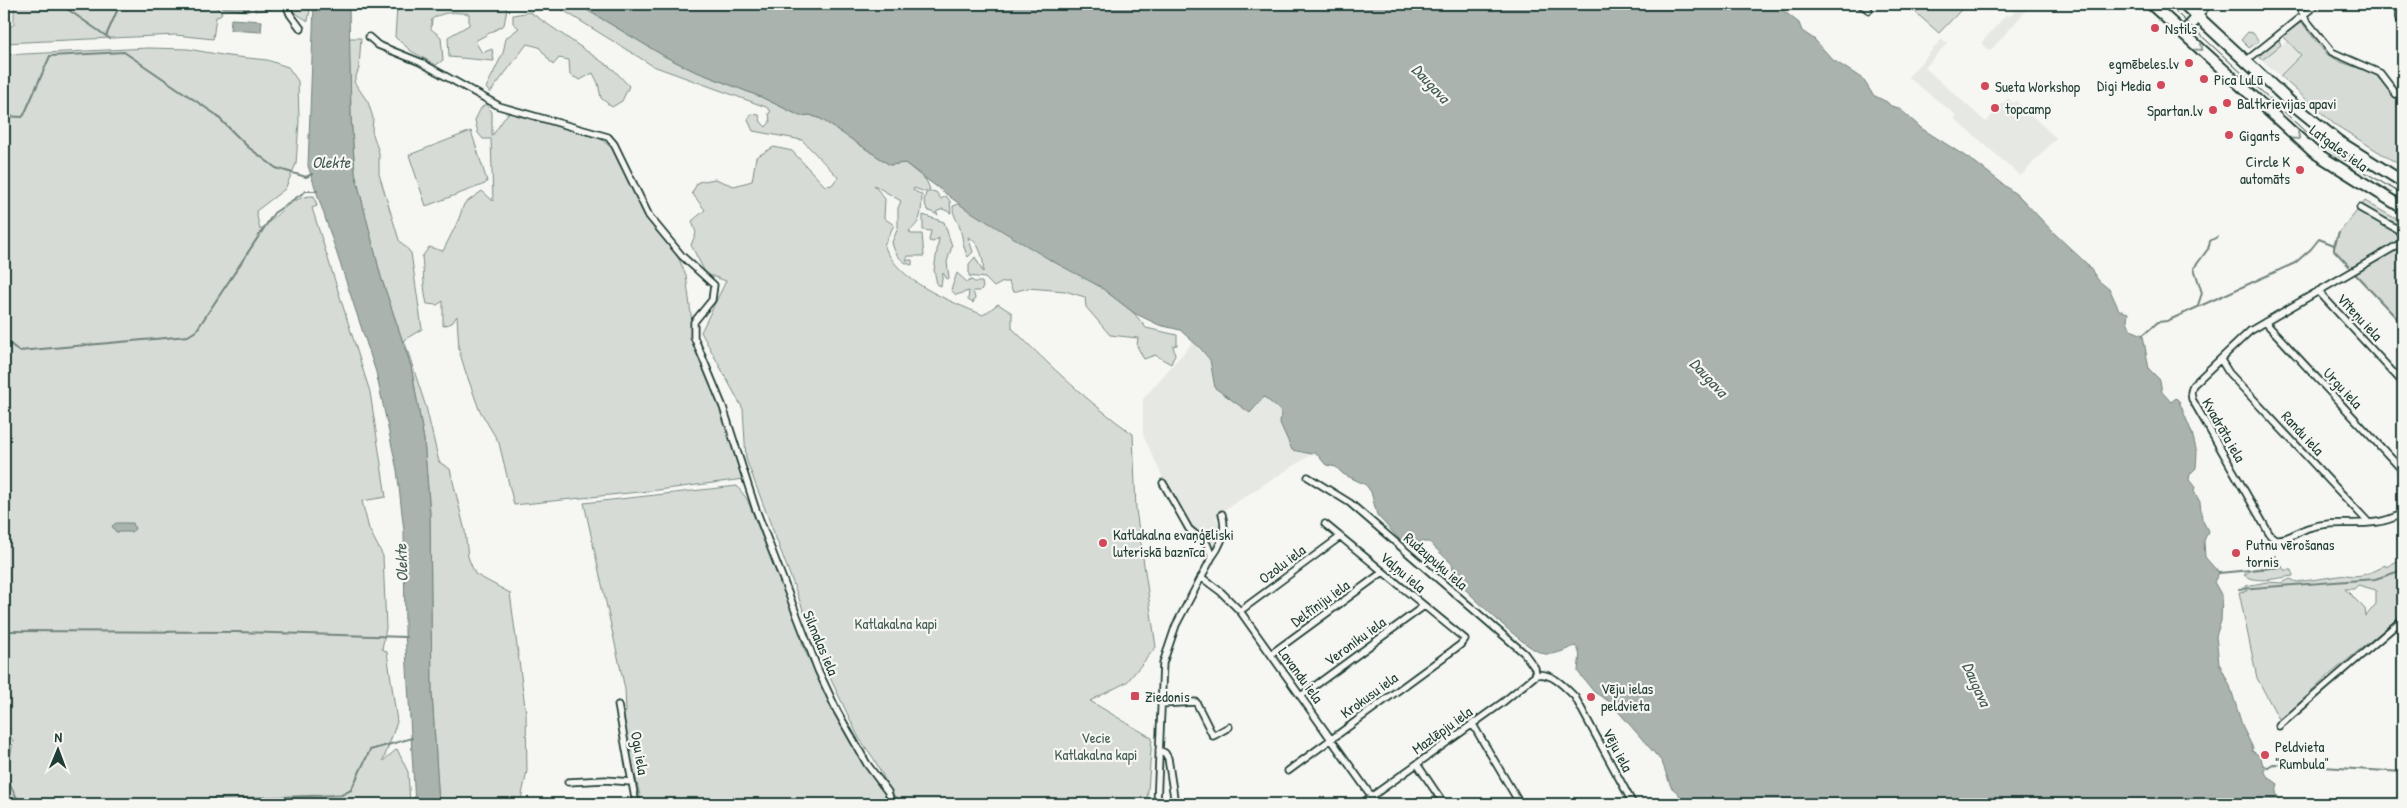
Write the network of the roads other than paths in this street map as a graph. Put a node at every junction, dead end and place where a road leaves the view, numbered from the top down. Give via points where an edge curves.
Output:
1 (286, 4) edge
2 (1860, 4) edge
3 (2151, 4) edge
4 (2184, 4) edge
5 (2208, 4) edge
6 (2298, 4) edge
7 (2317, 4) edge
8 (2398, 4) edge
9 (1868, 10) dead end
10 (2304, 15) junction
11 (2198, 17) junction
12 (2403, 18) edge
13 (301, 29) dead end
14 (2183, 33) junction
15 (369, 37) dead end
16 (2247, 60) junction
17 (2403, 97) edge
18 (2403, 182) edge
19 (2360, 208) dead end
20 (2403, 208) edge
21 (2403, 236) edge
22 (2403, 242) edge
23 (2318, 290) junction
24 (2265, 322) junction
25 (2221, 360) junction
26 (2403, 383) edge
27 (2403, 471) edge
28 (1308, 477) dead end
29 (1163, 483) dead end
30 (2403, 513) edge
31 (1222, 514) dead end
32 (2368, 522) junction
33 (1325, 524) dead end
34 (1340, 536) junction
35 (1212, 557) junction
36 (1383, 572) junction
37 (1201, 577) junction
38 (1424, 606) junction
39 (1240, 611) junction
40 (2403, 620) edge
41 (1465, 639) joint
42 (1271, 654) junction
43 (1536, 674) junction
44 (1301, 696) junction
45 (1161, 704) junction
46 (618, 706) dead end
47 (1472, 723) junction
48 (1229, 726) dead end
49 (2279, 726) dead end
50 (1331, 738) junction
51 (1159, 750) junction
52 (1417, 764) junction
53 (1288, 771) dead end
54 (568, 782) dead end
55 (632, 782) junction
56 (1371, 797) junction
57 (636, 804) edge
58 (892, 804) edge
59 (1157, 804) edge
60 (1175, 804) edge
61 (1361, 804) edge
62 (1374, 804) edge
63 (1444, 804) edge
64 (1520, 804) edge
65 (1633, 804) edge

1 - 13 street
2 - 9 street
3 - 14 highway, Latgales iela
4 - 11 highway, Latgales iela
5 - 11 street
6 - 10 street
7 - 10 street
8 - 12 street via 2399,18
10 - 16 street
10 - 17 street via 2332,52 2380,73 2396,94
11 - 14 highway
11 - 16 highway, Latgales iela
14 -> 20 highway, Latgales iela via 2314,152
15 - 58 street, Silmalas iela via 378,45 420,62 499,106 608,137 649,216 682,256 714,285 712,300 694,322 694,337 723,407 779,572 818,670 837,711 875,777 888,792
16 - 18 highway, Latgales iela via 2290,102 2338,141
19 - 21 street via 2397,229
22 - 23 street, Kvadrāta iela
23 - 24 street, Kvadrāta iela
23 - 26 street, Vīteņu iela
24 - 25 street, Kvadrāta iela via 2243,336
24 - 27 street, Urgu iela
25 - 32 street, Randu iela via 2229,373
25 - 32 street, Kvadrāta iela via 2193,386 2192,399 2270,535 2280,539 2309,527
28 - 43 street, Rudzupuķu iela via 1350,503 1456,594 1524,653
29 - 35 street via 1189,529 1207,544
30 - 32 street, Kvadrāta iela via 2391,520
31 - 35 street via 1223,539
33 - 34 street, Vaļņu iela
34 - 36 street, Vaļņu iela
34 - 39 street, Ozolu iela
35 - 37 street
36 - 38 street, Vaļņu iela
36 - 42 street, Delfīniju iela
37 - 39 street, Lavandu iela
37 - 45 street via 1168,644 1161,681
38 - 41 street, Vaļņu iela
38 - 44 street, Veroniku iela
39 - 42 street, Lavandu iela
40 - 49 street
41 - 50 street, Krokusu iela
42 - 44 street, Lavandu iela
43 - 47 street, Mazlēpju iela via 1509,698
43 - 65 street, Vēju iela via 1549,676 1575,697
44 - 50 street, Lavandu iela
45 - 48 street via 1196,702 1213,736
45 - 51 street
46 - 55 street, Ogu iela
47 - 52 street, Mazlēpju iela
47 - 64 street
50 - 53 street, Krokusu iela
50 - 56 street, Lavandu iela
51 - 59 street
51 - 60 street via 1168,758
52 - 56 street, Mazlēpju iela
52 - 63 street
54 - 55 street
55 - 57 street, Ogu iela
56 - 61 street, Mazlēpju iela
56 - 62 street, Lavandu iela

